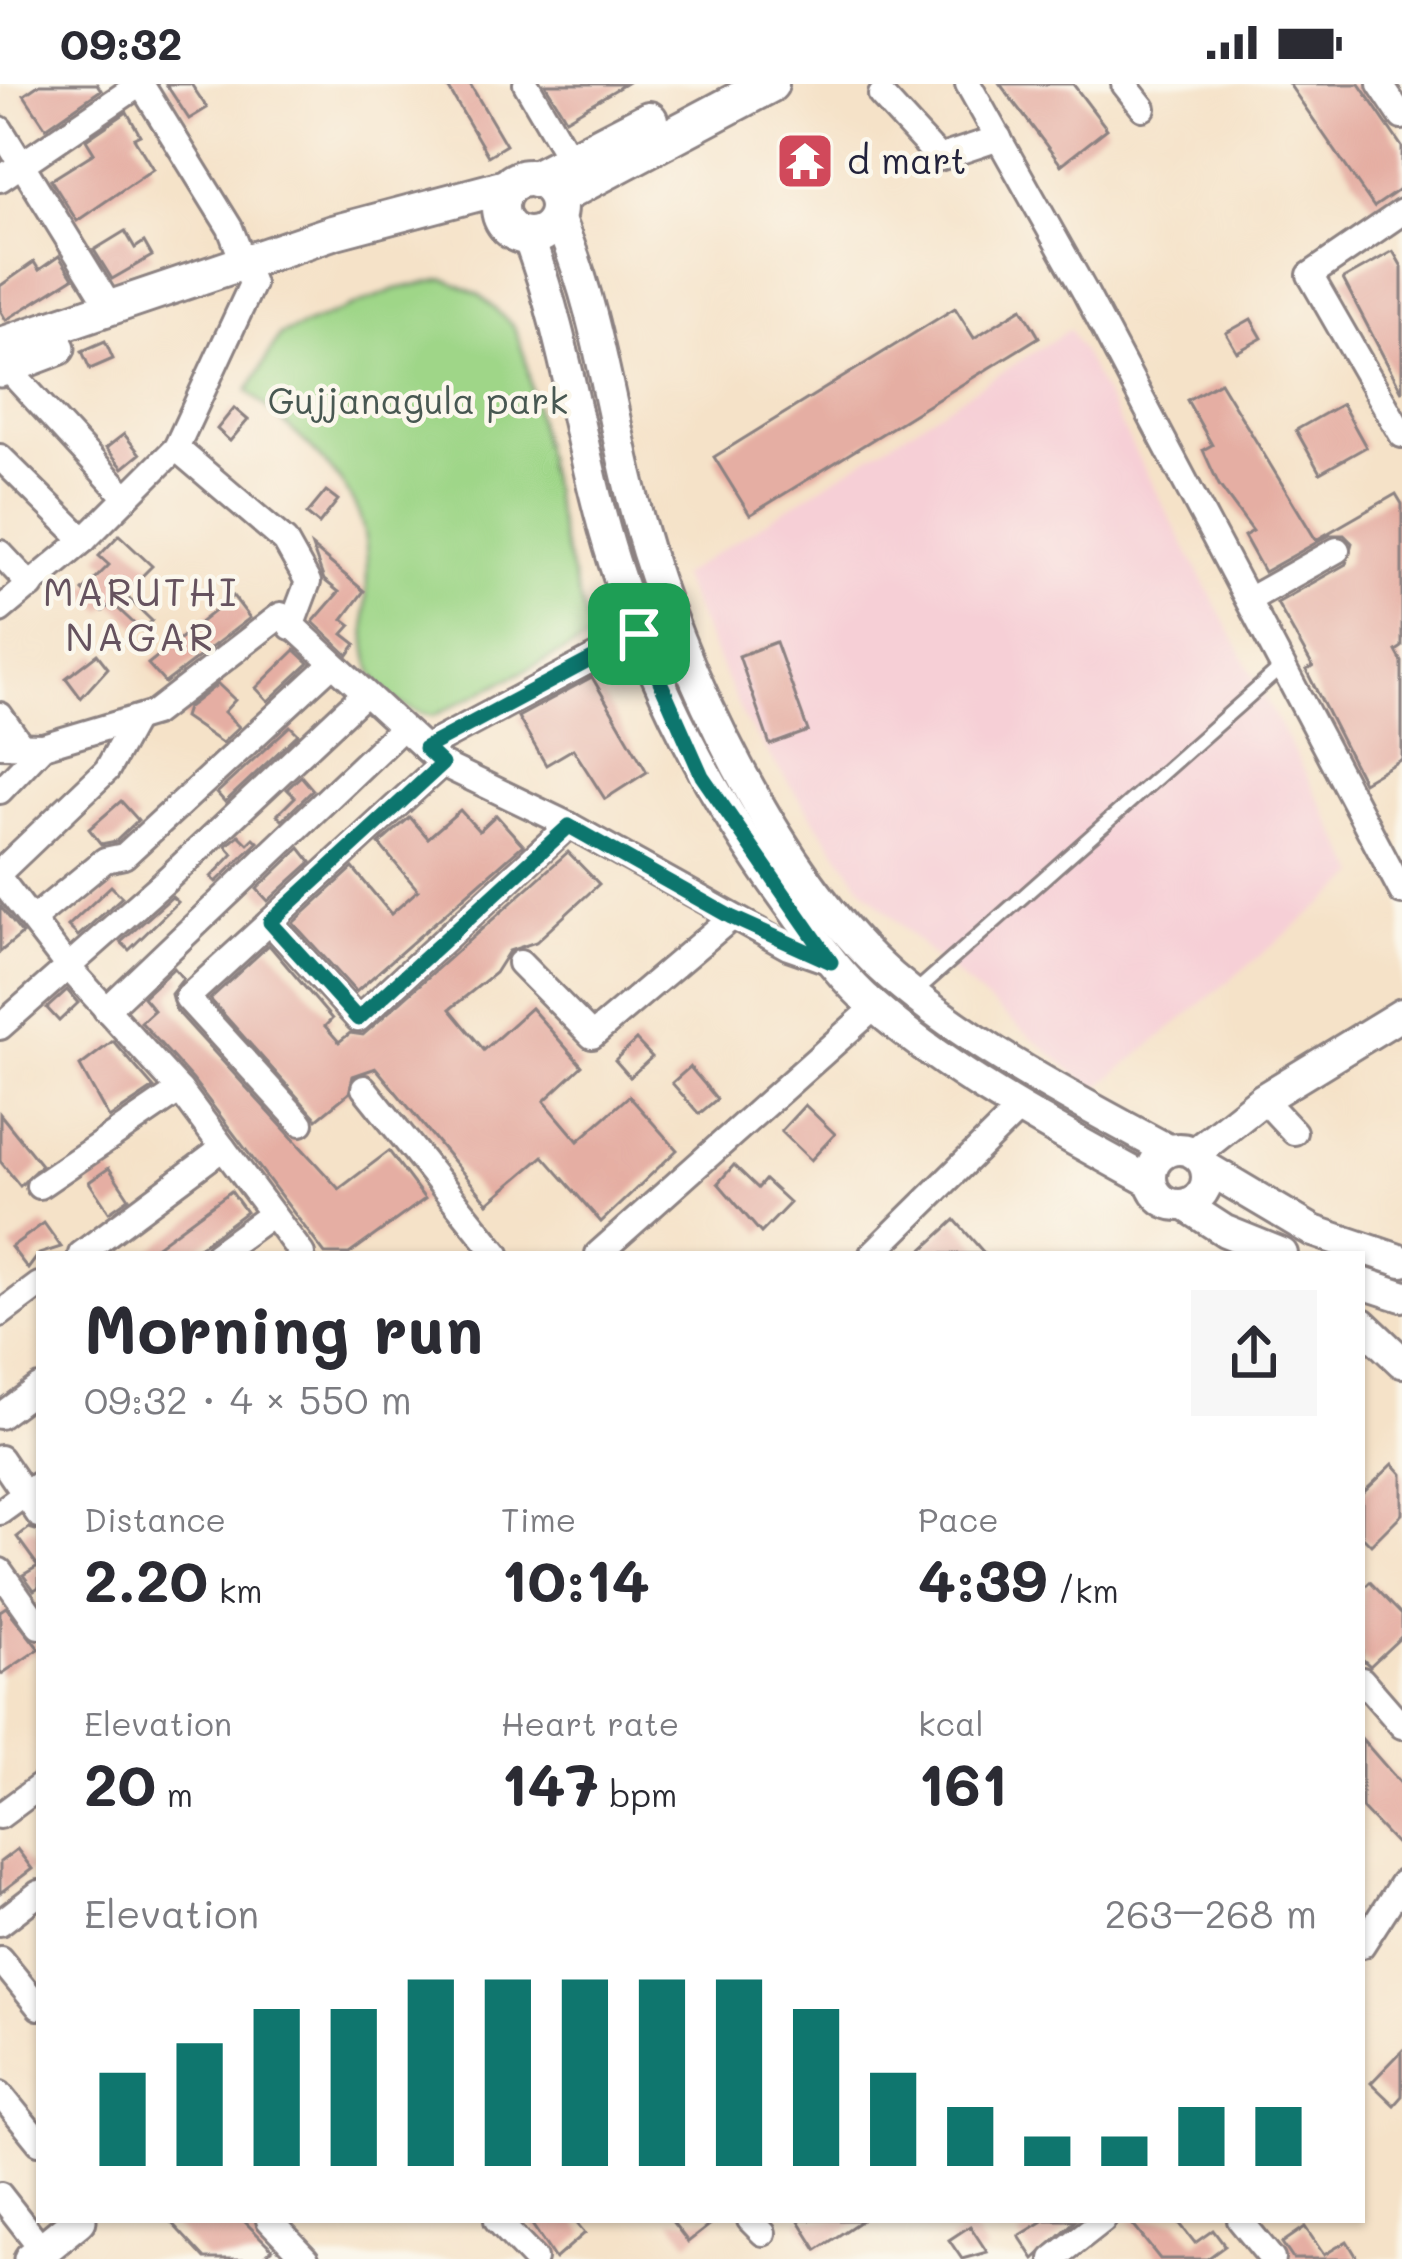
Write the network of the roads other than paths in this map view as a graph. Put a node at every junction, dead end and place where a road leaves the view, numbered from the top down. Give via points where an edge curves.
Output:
1 (526, 84) edge
2 (716, 84) edge
3 (770, 84) edge
4 (968, 84) edge
5 (1124, 84) edge
6 (1380, 84) edge
7 (149, 87) edge
8 (881, 95) dead end
9 (1143, 108) dead end
10 (1402, 117) edge
11 (0, 128) edge
12 (999, 138) junction
13 (571, 161) junction
14 (22, 164) junction
15 (0, 179) edge
16 (531, 205) junction
17 (1402, 212) edge
18 (249, 273) junction
19 (110, 307) junction
20 (2, 361) edge
21 (1402, 435) edge
22 (176, 448) junction
23 (6, 472) edge
24 (126, 496) junction
25 (84, 540) junction
26 (1337, 550) dead end
27 (0, 554) edge
28 (31, 586) junction
29 (1250, 599) junction
30 (0, 610) edge
31 (291, 627) junction
32 (639, 634) junction
33 (331, 664) junction
34 (1284, 665) junction
35 (364, 694) junction
36 (0, 715) edge
37 (135, 719) junction
38 (402, 728) junction
39 (21, 746) edge
40 (434, 756) junction
41 (0, 790) edge
42 (569, 826) junction
43 (0, 876) edge
44 (1402, 892) edge
45 (731, 917) junction
46 (33, 919) junction
47 (270, 922) junction
48 (831, 962) junction
49 (520, 963) dead end
50 (68, 967) junction
51 (913, 994) junction
52 (875, 1007) junction
53 (106, 1010) junction
54 (1402, 1014) edge
55 (0, 1027) edge
56 (364, 1088) dead end
57 (180, 1090) junction
58 (1263, 1100) junction
59 (1021, 1107) junction
60 (301, 1123) dead end
61 (1294, 1132) dead end
62 (223, 1148) junction
63 (1190, 1157) junction
64 (1150, 1181) junction
65 (39, 1186) dead end
66 (1185, 1204) junction
67 (272, 1214) junction
68 (85, 1251) edge
69 (222, 1251) edge
70 (300, 1251) edge
71 (495, 1251) edge
72 (601, 1251) edge
73 (875, 1251) edge
74 (1275, 1251) edge
75 (1400, 1258) edge
76 (1365, 1284) edge
77 (36, 1287) edge
78 (1402, 1296) edge
79 (0, 1314) edge
80 (1365, 1327) edge
81 (1402, 1362) edge
82 (36, 1389) edge
83 (0, 1416) edge
84 (0, 1458) edge
85 (34, 1498) edge
86 (0, 1513) edge
87 (4, 1584) edge
88 (36, 1622) edge
89 (1365, 1683) edge
90 (1402, 1726) edge
91 (36, 1789) edge
92 (0, 1816) edge
93 (1402, 1883) edge
94 (36, 1895) edge
95 (0, 1923) edge
96 (1365, 1939) edge
97 (0, 1959) edge
98 (35, 1994) edge
99 (0, 2094) edge
100 (36, 2138) edge
101 (0, 2195) edge
102 (75, 2223) edge
103 (272, 2223) edge
104 (500, 2223) edge
105 (1099, 2223) edge
106 (1242, 2223) edge
107 (37, 2254) edge
108 (306, 2259) edge
109 (534, 2259) edge
110 (1053, 2259) edge
111 (1272, 2259) edge

1 - 13 street
2 - 13 main road
3 - 16 main road
4 - 12 street
5 - 9 street
6 - 10 street
7 - 14 street
7 - 18 street
8 - 12 street via 939,158
11 - 14 street
12 - 29 street
13 - 16 main road
14 - 15 street
14 - 19 street
16 - 18 main road via 423,223
16 - 32 street via 596,500
16 - 51 street via 594,321 648,551 718,730 822,895
17 - 21 street via 1310,274
18 - 19 main road
18 - 20 main road
18 - 22 street
19 - 20 main road
20 - 24 street
22 - 24 street
22 - 31 street via 286,541 308,582
23 - 25 street
24 - 25 street
25 - 28 street
26 - 29 street
27 - 28 street
28 - 30 street
29 - 34 street
31 - 33 street
31 - 37 street via 281,615 154,713
32 - 40 street
32 - 48 street via 702,776
33 - 35 street
33 - 46 street via 124,856 105,860
34 - 44 street
34 - 51 lane
35 - 38 street
35 - 50 street
36 - 39 street
37 - 39 street
37 - 43 street via 107,770
38 - 40 street
38 - 53 street
39 - 41 street
40 - 42 street
40 - 47 street
42 - 45 street
42 - 47 street via 358,1019
43 - 46 street
45 - 48 street
45 - 49 street via 592,1036
46 - 50 street
47 - 60 street via 187,998
48 - 52 street
50 - 53 street
50 - 55 street
51 - 63 street via 1025,1071
52 - 59 street
52 - 72 street
53 - 57 street
54 - 58 street
56 - 71 street
57 - 62 street
57 - 65 street
58 - 61 street
58 - 63 street
59 - 64 street
59 - 73 street
62 - 67 street
62 - 68 street
63 - 64 street via 1154,1163
63 - 66 street via 1206,1187
63 - 75 street via 1313,1231
64 - 66 street via 1167,1203
66 - 74 street
67 - 69 street
67 - 70 street
76 - 78 street
77 - 79 street
80 - 81 street
82 - 83 street
84 - 85 street
85 - 86 street
87 - 88 street
89 - 90 street
91 - 92 street
93 - 96 street
94 - 95 street
97 - 98 street
99 - 100 street
101 - 107 street
102 - 107 main road
103 - 108 street
104 - 109 street
105 - 110 street
106 - 111 street

